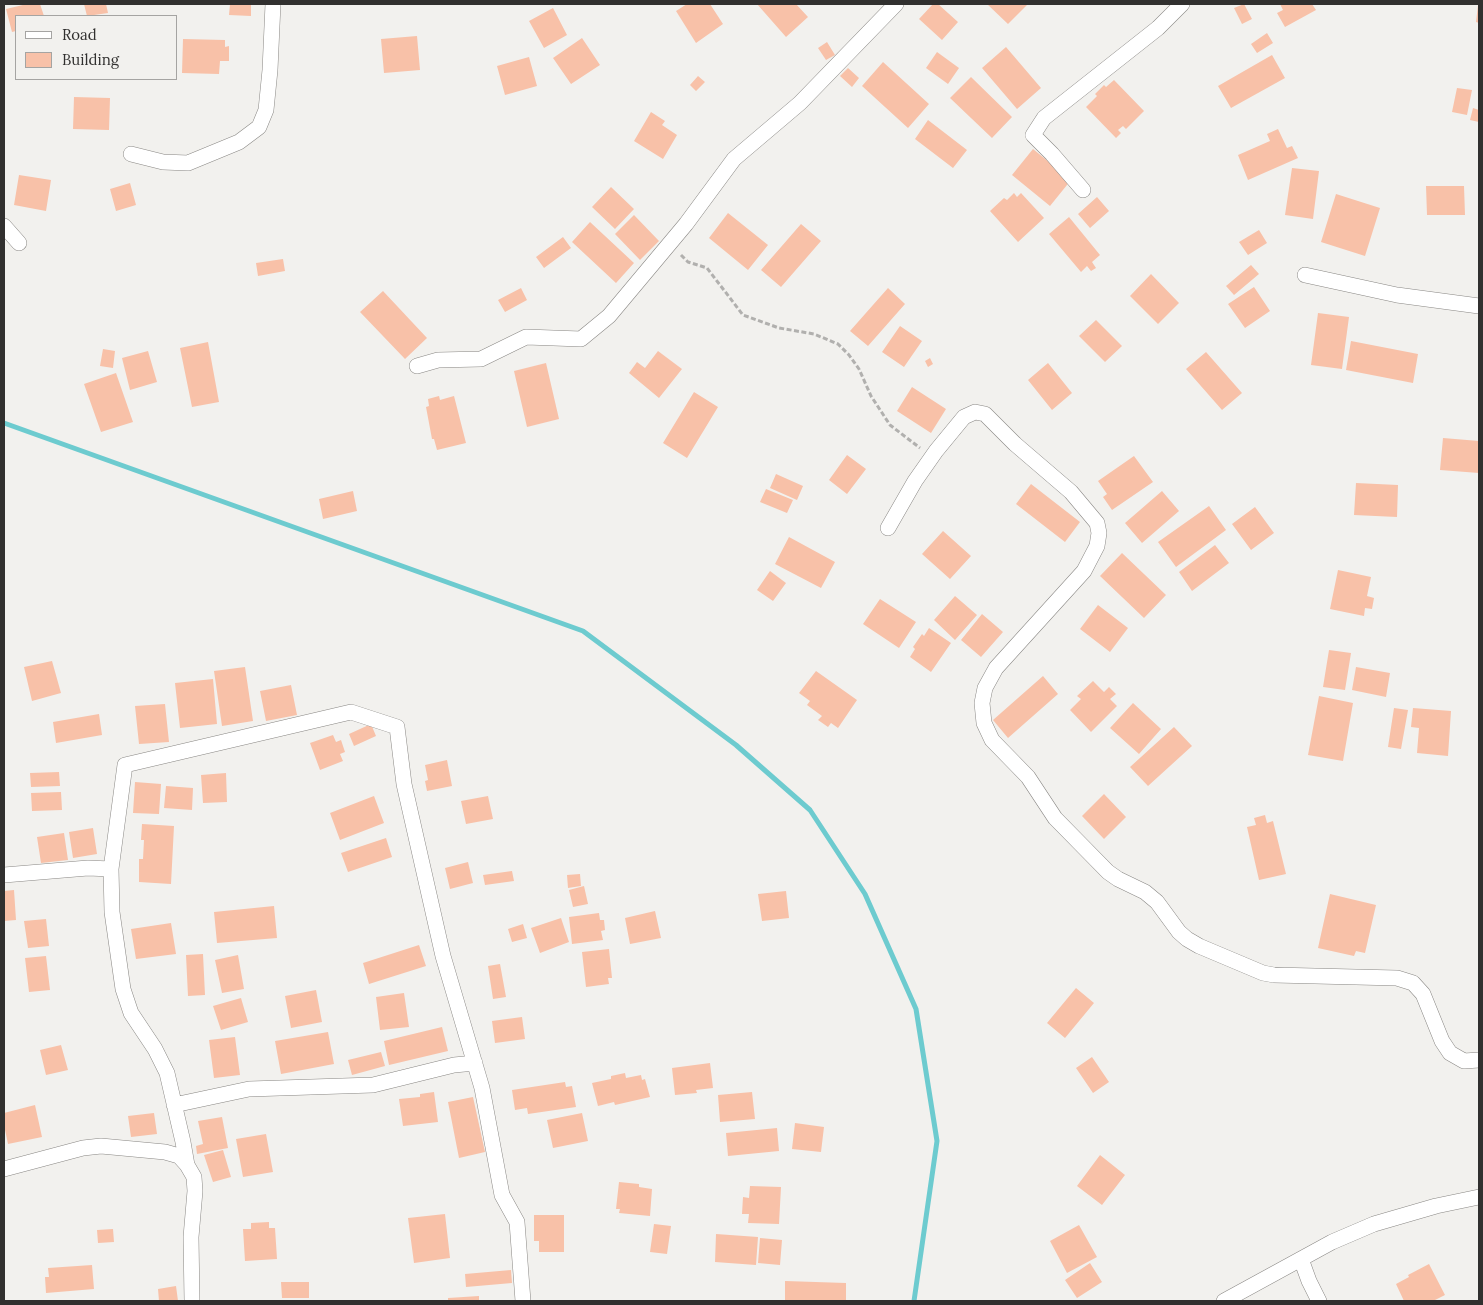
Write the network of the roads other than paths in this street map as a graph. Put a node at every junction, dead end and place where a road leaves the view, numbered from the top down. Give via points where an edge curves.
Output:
1 (273, 4) edge
2 (896, 4) edge
3 (1182, 4) edge
4 (131, 154) dead end
5 (1083, 190) dead end
6 (4, 226) edge
7 (19, 243) dead end
8 (1305, 275) dead end
9 (1479, 306) edge
10 (417, 366) dead end
11 (888, 528) dead end
12 (111, 869) junction
13 (4, 875) edge
14 (1479, 1060) edge
15 (475, 1063) junction
16 (174, 1105) junction
17 (187, 1165) junction
18 (4, 1169) edge
19 (1479, 1197) edge
20 (1302, 1259) junction
21 (192, 1301) edge
22 (523, 1301) edge
23 (1224, 1301) edge
24 (1319, 1301) edge

1 - 4 street via 266,110 259,127 239,142 188,163 163,162
2 - 10 street via 800,103 734,159 686,224 609,316 581,339 526,337 481,359 438,360
3 - 5 street via 1158,28 1044,118 1033,135
6 - 7 street
8 - 9 street via 1397,295
11 - 14 street via 915,481 964,417 975,412 985,414 1071,492 1096,523 1099,534 1097,546 1084,571 996,668 985,688 982,703 984,723 992,740 1028,777 1056,818 1108,872 1157,902 1187,939 1263,973 1397,978 1413,983 1423,994 1442,1042 1450,1053 1464,1061
12 - 13 street
12 - 15 street via 125,765 351,712 398,727 404,784 443,956
12 - 16 street via 112,912 123,989 131,1013 155,1049 166,1073
15 - 16 street via 372,1085 249,1090
15 - 22 street via 502,1195 517,1222
16 - 17 street
17 - 18 street via 179,1156 165,1152 101,1146
17 - 21 street via 194,1177 196,1191 191,1237
19 - 20 street via 1374,1224
20 - 23 street
20 - 24 street

